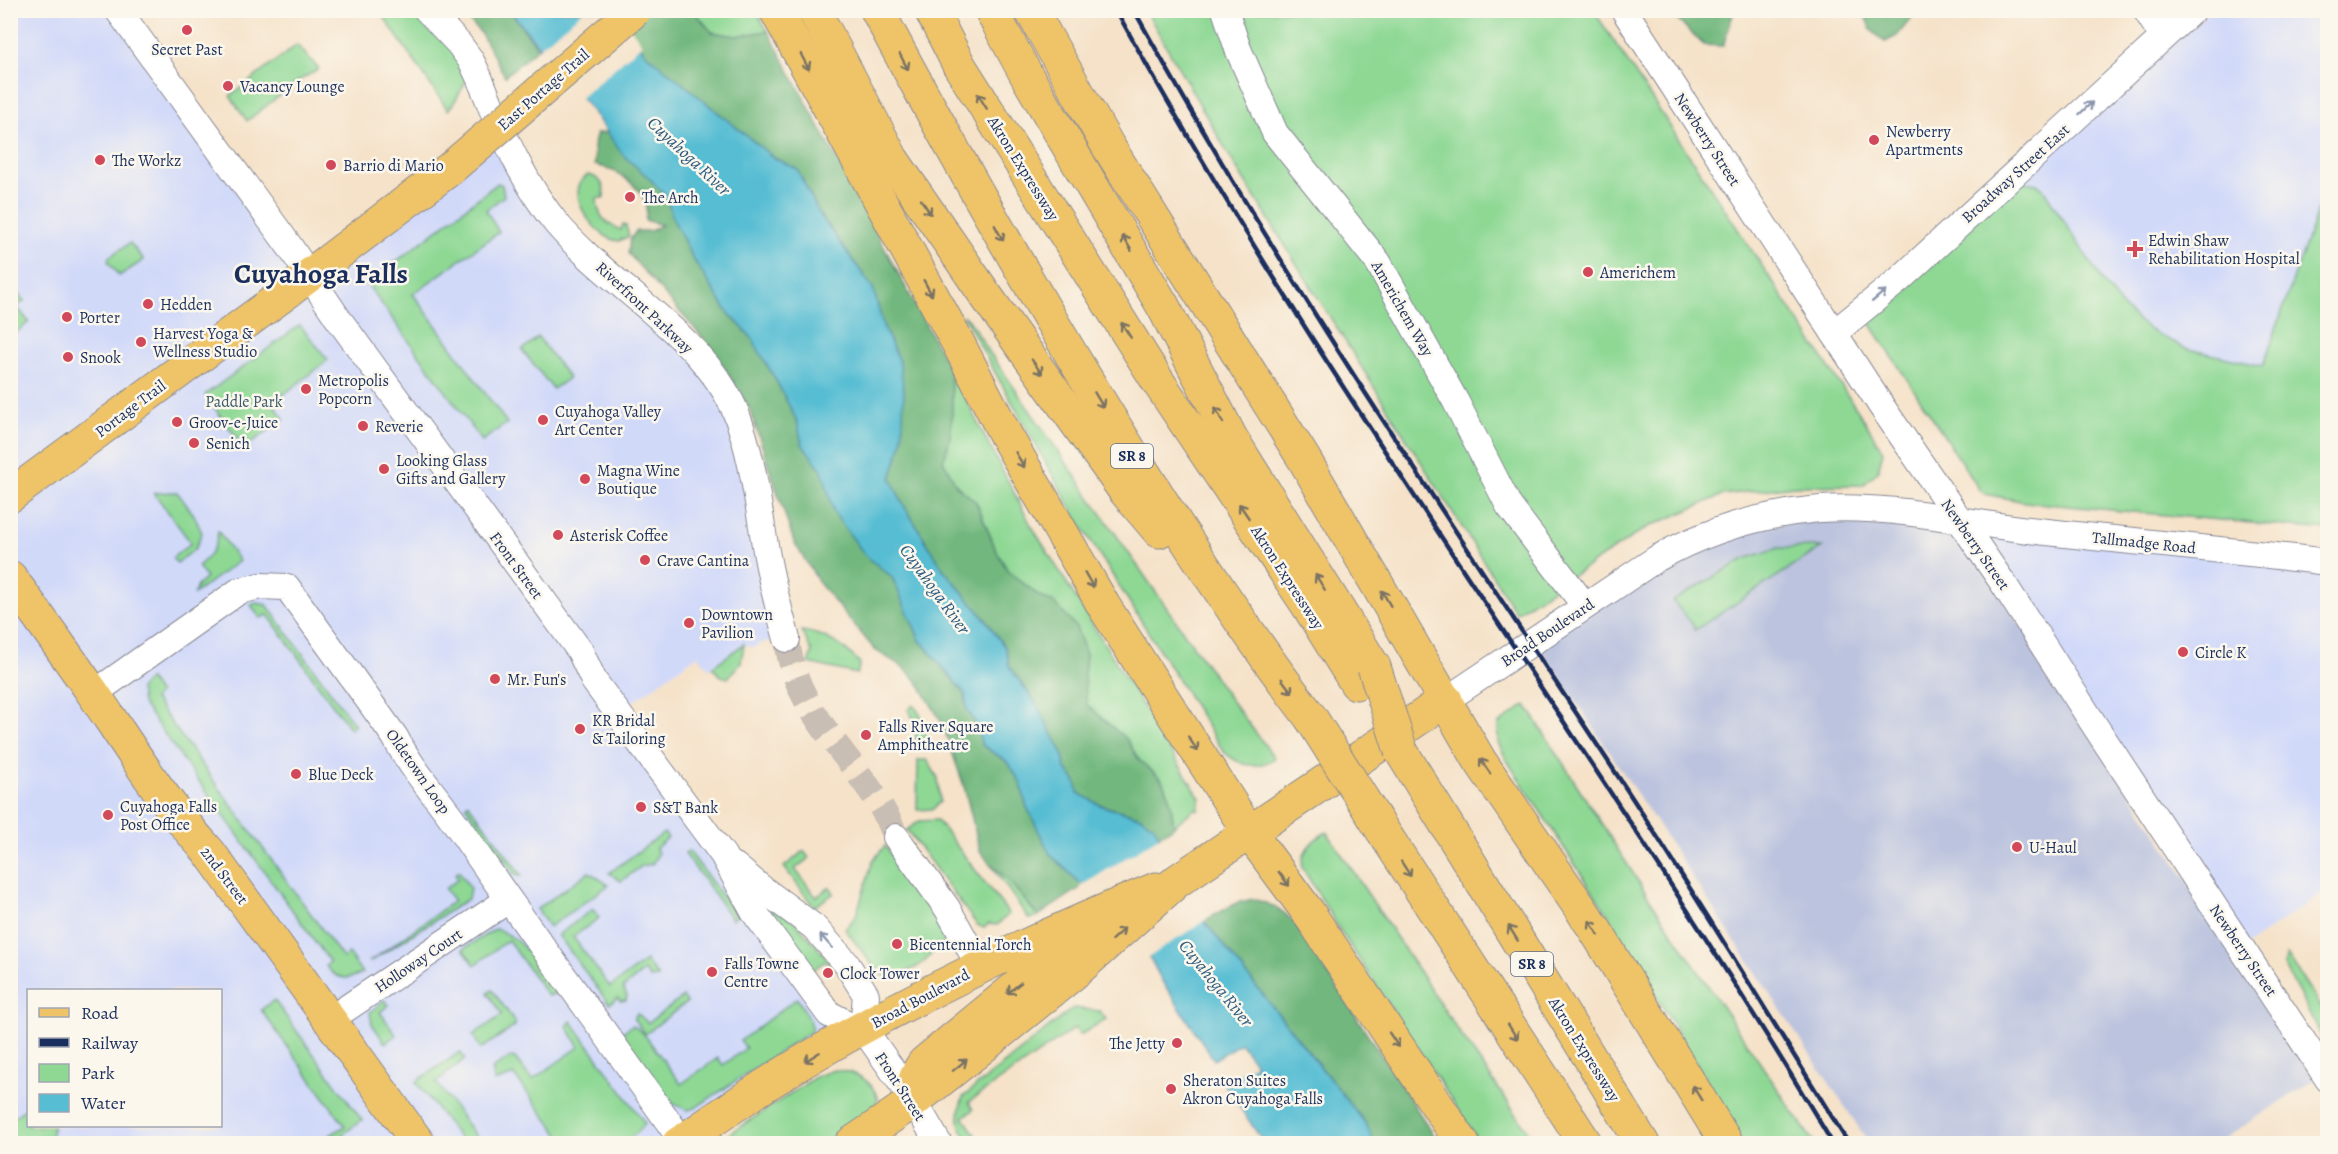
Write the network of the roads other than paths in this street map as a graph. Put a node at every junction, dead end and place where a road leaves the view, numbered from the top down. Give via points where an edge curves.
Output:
1 (118, 10) edge
2 (427, 10) edge
3 (635, 10) edge
4 (776, 10) edge
5 (814, 10) edge
6 (877, 10) edge
7 (931, 10) edge
8 (991, 10) edge
9 (1031, 10) edge
10 (1225, 10) edge
11 (1624, 10) edge
12 (2146, 10) edge
13 (2193, 10) edge
14 (2163, 37) junction
15 (451, 168) joint
16 (310, 275) junction
17 (1834, 333) junction
18 (10, 496) edge
19 (1960, 522) junction
20 (2328, 561) edge
21 (10, 577) edge
22 (1585, 606) junction
23 (787, 639) tunnel mouth
24 (1256, 644) junction
25 (1365, 675) junction
26 (93, 694) junction
27 (1446, 700) junction
28 (1250, 832) junction
29 (896, 837) tunnel mouth
30 (723, 855) junction
31 (1177, 880) junction
32 (508, 900) junction
33 (1061, 954) junction
34 (980, 967) junction
35 (329, 1020) junction
36 (863, 1028) junction
37 (2328, 1079) edge
38 (914, 1101) junction
39 (680, 1142) edge
40 (419, 1143) edge
41 (851, 1143) edge
42 (939, 1143) edge
43 (1463, 1143) edge
44 (1586, 1143) edge
45 (1643, 1143) edge
46 (1727, 1143) edge

1 - 16 street, Front Street
2 - 23 street, Riverfront Parkway via 470,59 527,180 547,212 681,339 706,365 727,396 753,471 771,580
3 - 15 main road, East Portage Trail, bridge
4 -> 28 main road via 1005,434 1105,608
5 -> 24 main road via 892,159 984,293 1125,491
6 -> 24 main road, SR 8 via 1003,239 1146,480
25 -> 7 main road, Akron Expressway / SR 8 via 1307,604 1159,383 959,65
25 -> 8 main road via 1231,438 1163,306
27 -> 9 main road via 1304,459 1108,146
10 - 22 street, Americhem Way via 1275,133 1378,262 1509,506
11 - 17 street, Newberry Street
12 - 14 street
13 - 14 street, Broadway Street East
17 -> 14 street, Broadway Street East via 1900,279
15 - 16 main road, Portage Trail
16 - 18 main road, Portage Trail
16 - 30 street, Front Street via 580,651 613,708
17 - 19 street, Newberry Street
19 - 20 street, Tallmadge Road
19 - 22 street, Broad Boulevard via 1879,511 1822,509 1755,519 1685,543
19 - 37 street, Newberry Street
21 - 26 main road, 2nd Street
22 - 27 street, Broad Boulevard
24 -> 44 main road, SR 8, bridge via 1311,718
45 -> 25 main road, Akron Expressway / SR 8, bridge via 1421,785
26 - 32 street, Oldetown Loop via 239,591 260,586 287,587
26 - 35 main road, 2nd Street via 140,765 209,852
27 - 28 main road, Broad Boulevard
46 -> 27 main road via 1594,928 1480,760
28 - 31 main road, Broad Boulevard
28 -> 43 main road
29 - 34 street via 947,908
30 - 36 street, Front Street via 754,912 829,1014
36 -> 30 street, Front Street via 866,995 846,963 814,927
33 -> 31 main road, Broad Boulevard
31 - 33 main road, Broad Boulevard via 1114,906
32 - 35 street, Holloway Court
32 - 39 street, Oldetown Loop via 632,1068
33 - 34 main road, Broad Boulevard
33 - 38 main road, Broad Boulevard
34 - 36 main road, Broad Boulevard
35 - 40 main road, 2nd Street
36 - 38 street, Front Street
36 -> 39 main road, Broad Boulevard
38 - 41 main road, Broad Boulevard
38 - 42 street, Front Street

